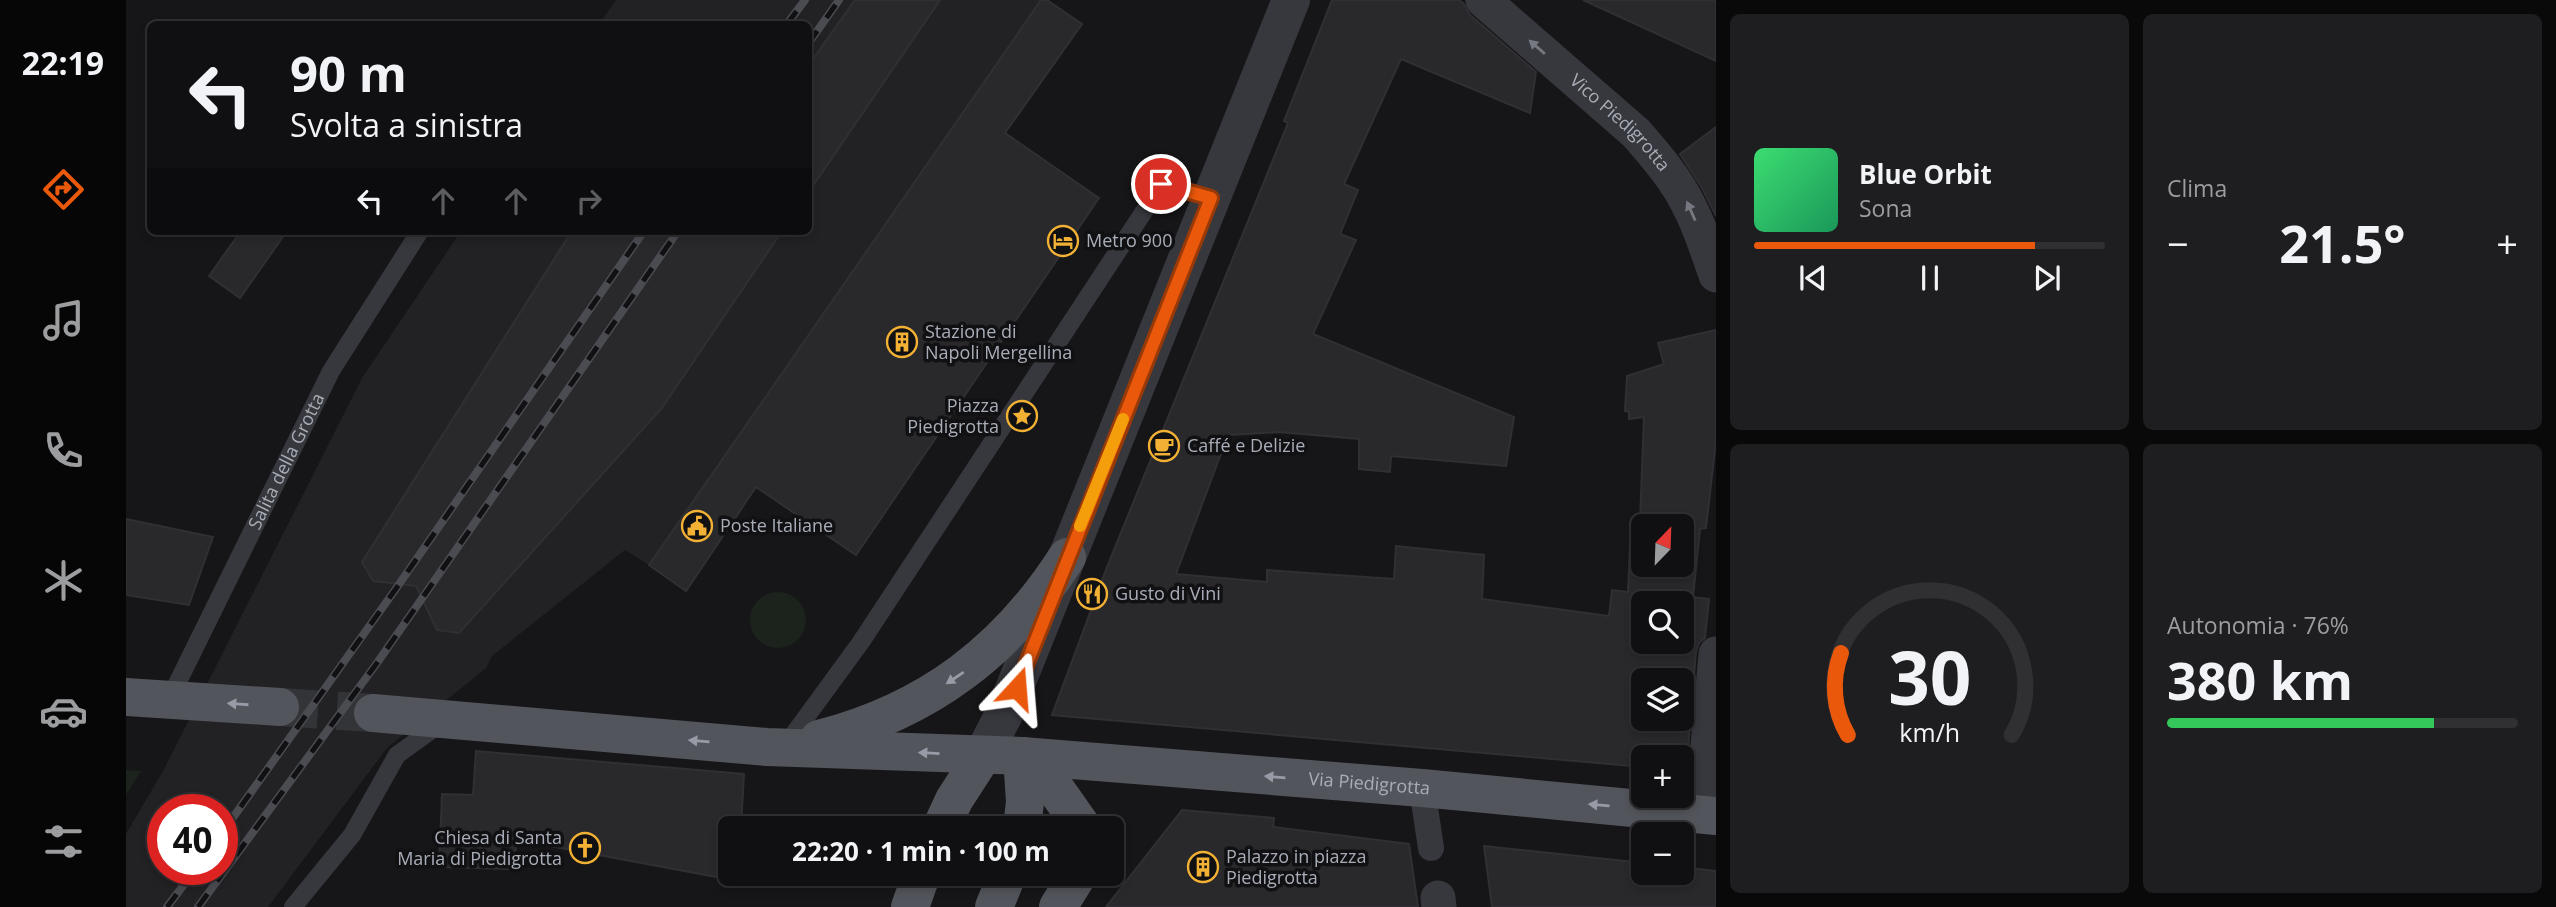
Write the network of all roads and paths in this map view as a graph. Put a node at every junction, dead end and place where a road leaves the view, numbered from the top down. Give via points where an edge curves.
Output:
1 (1291, 0) edge
2 (1483, 0) edge
3 (1211, 198) junction
4 (417, 235) edge
5 (1716, 275) edge
6 (1067, 557) junction
7 (1716, 654) edge
8 (1022, 670) junction
9 (126, 697) edge
10 (169, 700) junction
11 (280, 707) tunnel mouth
12 (373, 713) tunnel mouth
13 (448, 718) junction
14 (776, 747) junction
15 (982, 755) junction
16 (1022, 756) junction
17 (1422, 788) junction
18 (1709, 815) edge
19 (946, 816) edge
20 (1023, 816) edge
21 (1075, 816) edge
22 (1431, 848) dead end
23 (1003, 886) edge
24 (1071, 886) edge
25 (293, 907) edge
26 (994, 907) edge
27 (1058, 907) edge

1 - 3 street
5 -> 2 street, Vico Piedigrotta via 1691,208 1653,152
3 - 6 street
3 - 14 lane via 1161,184 861,642
4 - 10 lane, Salita della Grotta via 331,371
6 - 8 street
6 -> 14 main road via 1021,620 959,676 881,719 830,737
7 - 18 street
8 - 15 street via 1000,726
8 - 16 street via 1016,700
9 - 10 main road
11 -> 10 main road
12 - 13 main road
14 -> 13 main road
13 - 25 lane via 397,755 352,835
15 -> 14 main road, Via Piedigrotta
15 - 16 main road, Via Piedigrotta
15 - 19 main road
17 -> 16 main road, Via Piedigrotta
16 - 20 main road
16 - 21 main road via 1057,790
18 -> 17 main road, Via Piedigrotta
17 - 22 street
23 - 26 main road
24 - 27 main road

